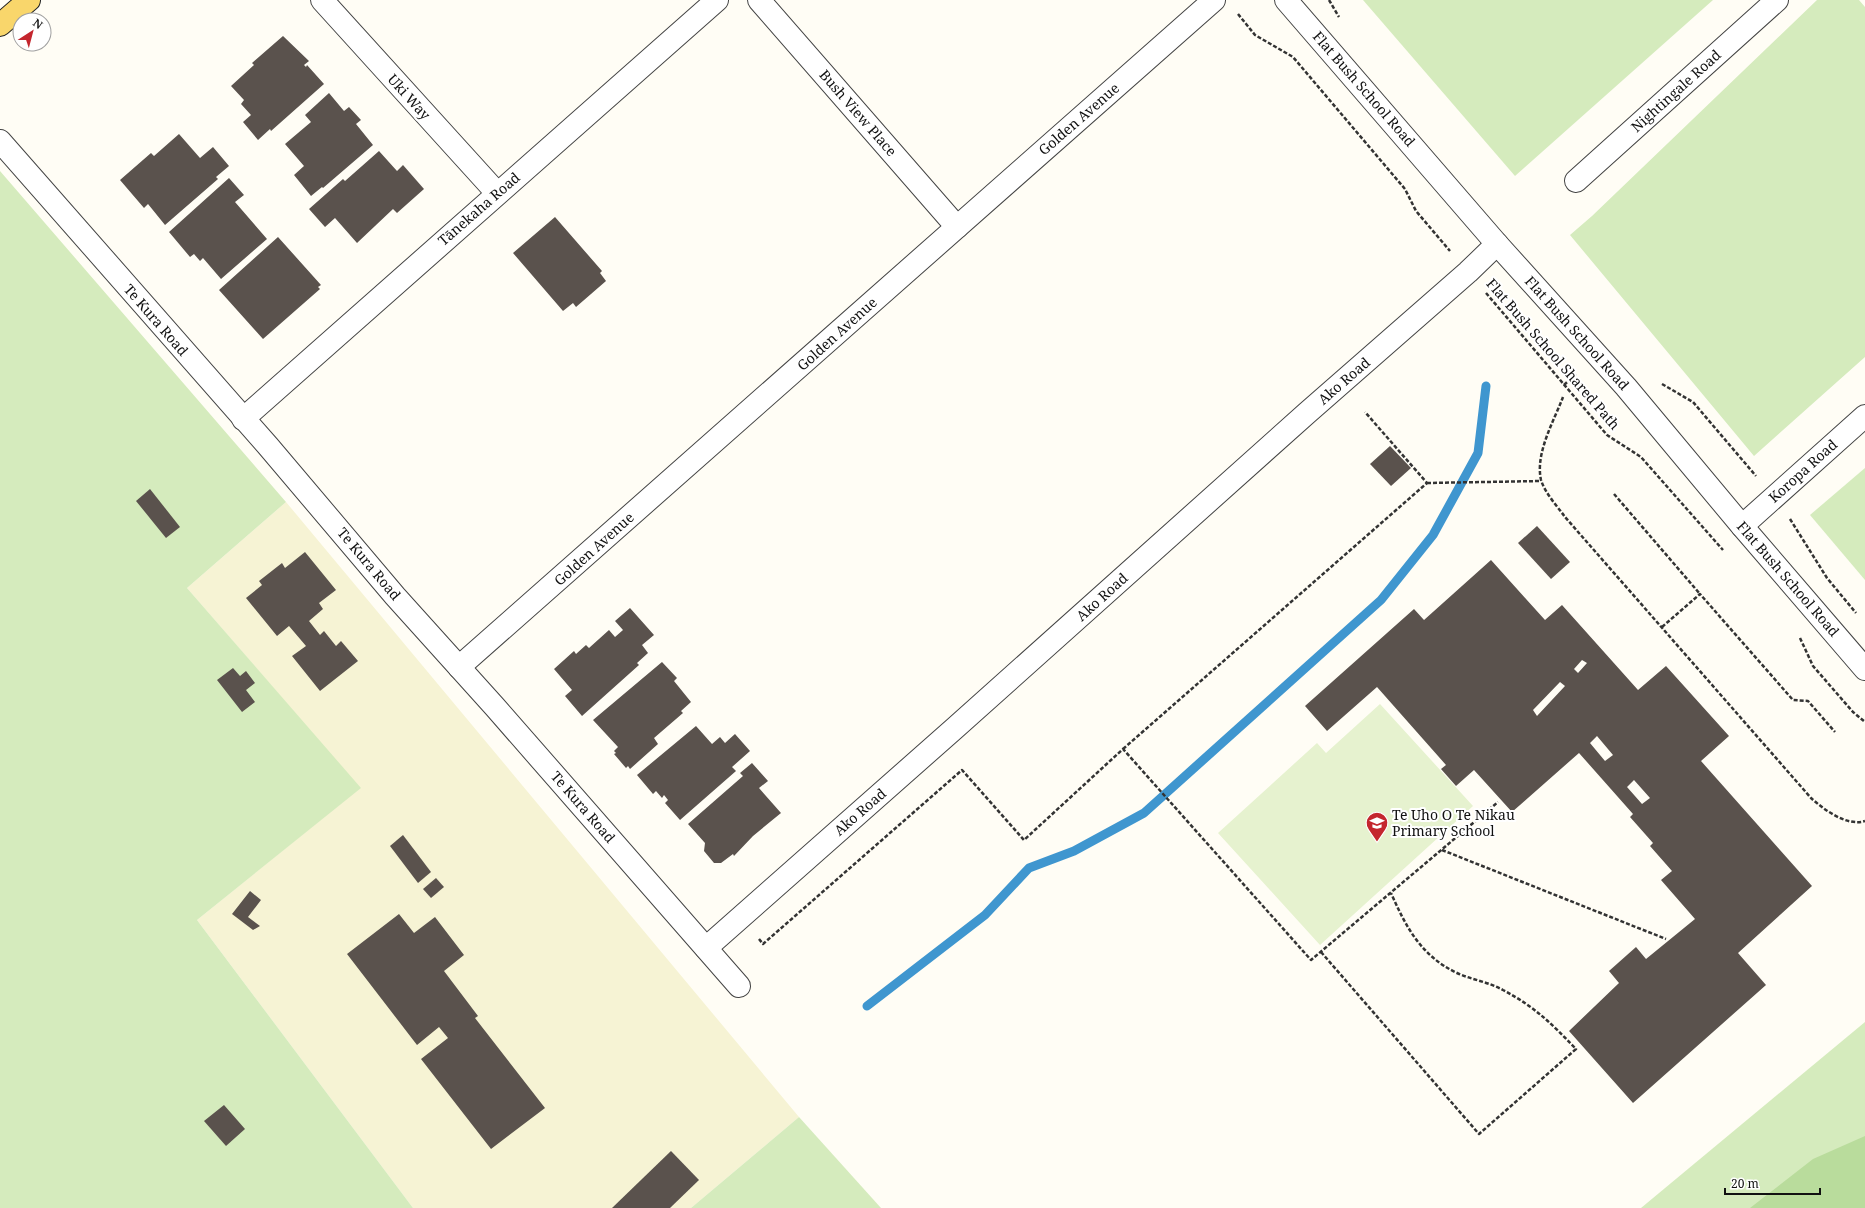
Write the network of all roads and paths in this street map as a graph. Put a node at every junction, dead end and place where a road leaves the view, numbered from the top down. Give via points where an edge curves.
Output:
1 (29, 0) edge
2 (322, 0) edge
3 (717, 0) edge
4 (760, 0) edge
5 (1214, 0) edge
6 (1286, 0) edge
7 (1329, 0) edge
8 (1777, 0) edge
9 (1236, 12) dead end
10 (1344, 22) dead end
11 (0, 25) edge
12 (0, 141) edge
13 (1576, 181) dead end
14 (497, 193) junction
15 (957, 227) junction
16 (1497, 244) junction
17 (1468, 272) junction
18 (1659, 382) dead end
19 (1563, 397) dead end
20 (1365, 412) dead end
21 (1865, 416) edge
22 (243, 419) junction
23 (1542, 481) junction
24 (1760, 481) dead end
25 (1427, 484) junction
26 (1614, 494) dead end
27 (1785, 512) dead end
28 (1742, 526) junction
29 (1726, 553) dead end
30 (1700, 594) junction
31 (1860, 618) dead end
32 (1662, 627) junction
33 (1800, 637) dead end
34 (460, 667) junction
35 (1865, 669) edge
36 (1865, 722) edge
37 (1835, 732) dead end
38 (1123, 749) junction
39 (1498, 802) dead end
40 (1865, 821) edge
41 (1442, 850) junction
42 (1391, 893) junction
43 (756, 936) dead end
44 (1666, 939) dead end
45 (706, 948) junction
46 (1321, 952) junction
47 (739, 986) dead end

1 - 11 main road
2 - 14 street, Uki Way
3 - 14 street, Tānekaha Road
4 - 15 street, Bush View Place
5 - 15 street, Golden Avenue
6 - 16 street, Flat Bush School Road
7 - 10 path
8 - 13 street, Nightingale Road
9 - 17 path, Flat Bush School Shared Path via 1255,35 1293,57 1405,189 1416,211
12 - 22 street, Te Kura Road
14 - 22 street, Tānekaha Road
15 - 34 street, Golden Avenue
16 - 17 street, Ako Road
16 - 28 street, Flat Bush School Road via 1630,392
17 - 29 path, Flat Bush School Shared Path via 1608,435 1641,457
17 - 45 street, Ako Road
18 - 24 path via 1693,402
19 - 23 path via 1543,452 1540,466
20 - 25 path
21 - 28 street, Koropa Road
22 - 34 street, Te Kura Road via 395,596
23 - 25 path
23 - 32 path via 1565,517
25 - 38 path
26 - 30 path
27 - 31 path via 1827,578
28 - 35 street, Flat Bush School Road
30 - 32 path
30 - 37 path via 1793,700 1808,701
32 - 40 path via 1810,798 1842,819
33 - 36 path via 1813,666
34 - 45 street, Te Kura Road
38 - 43 path via 1024,840 962,770 763,944
38 - 46 path via 1311,960
39 - 41 path
41 - 42 path
41 - 44 path
42 - 46 path
42 - 46 path via 1414,939 1427,952 1458,973 1501,989 1526,1003 1548,1019 1576,1049 1478,1134
45 - 47 street, Te Kura Road

